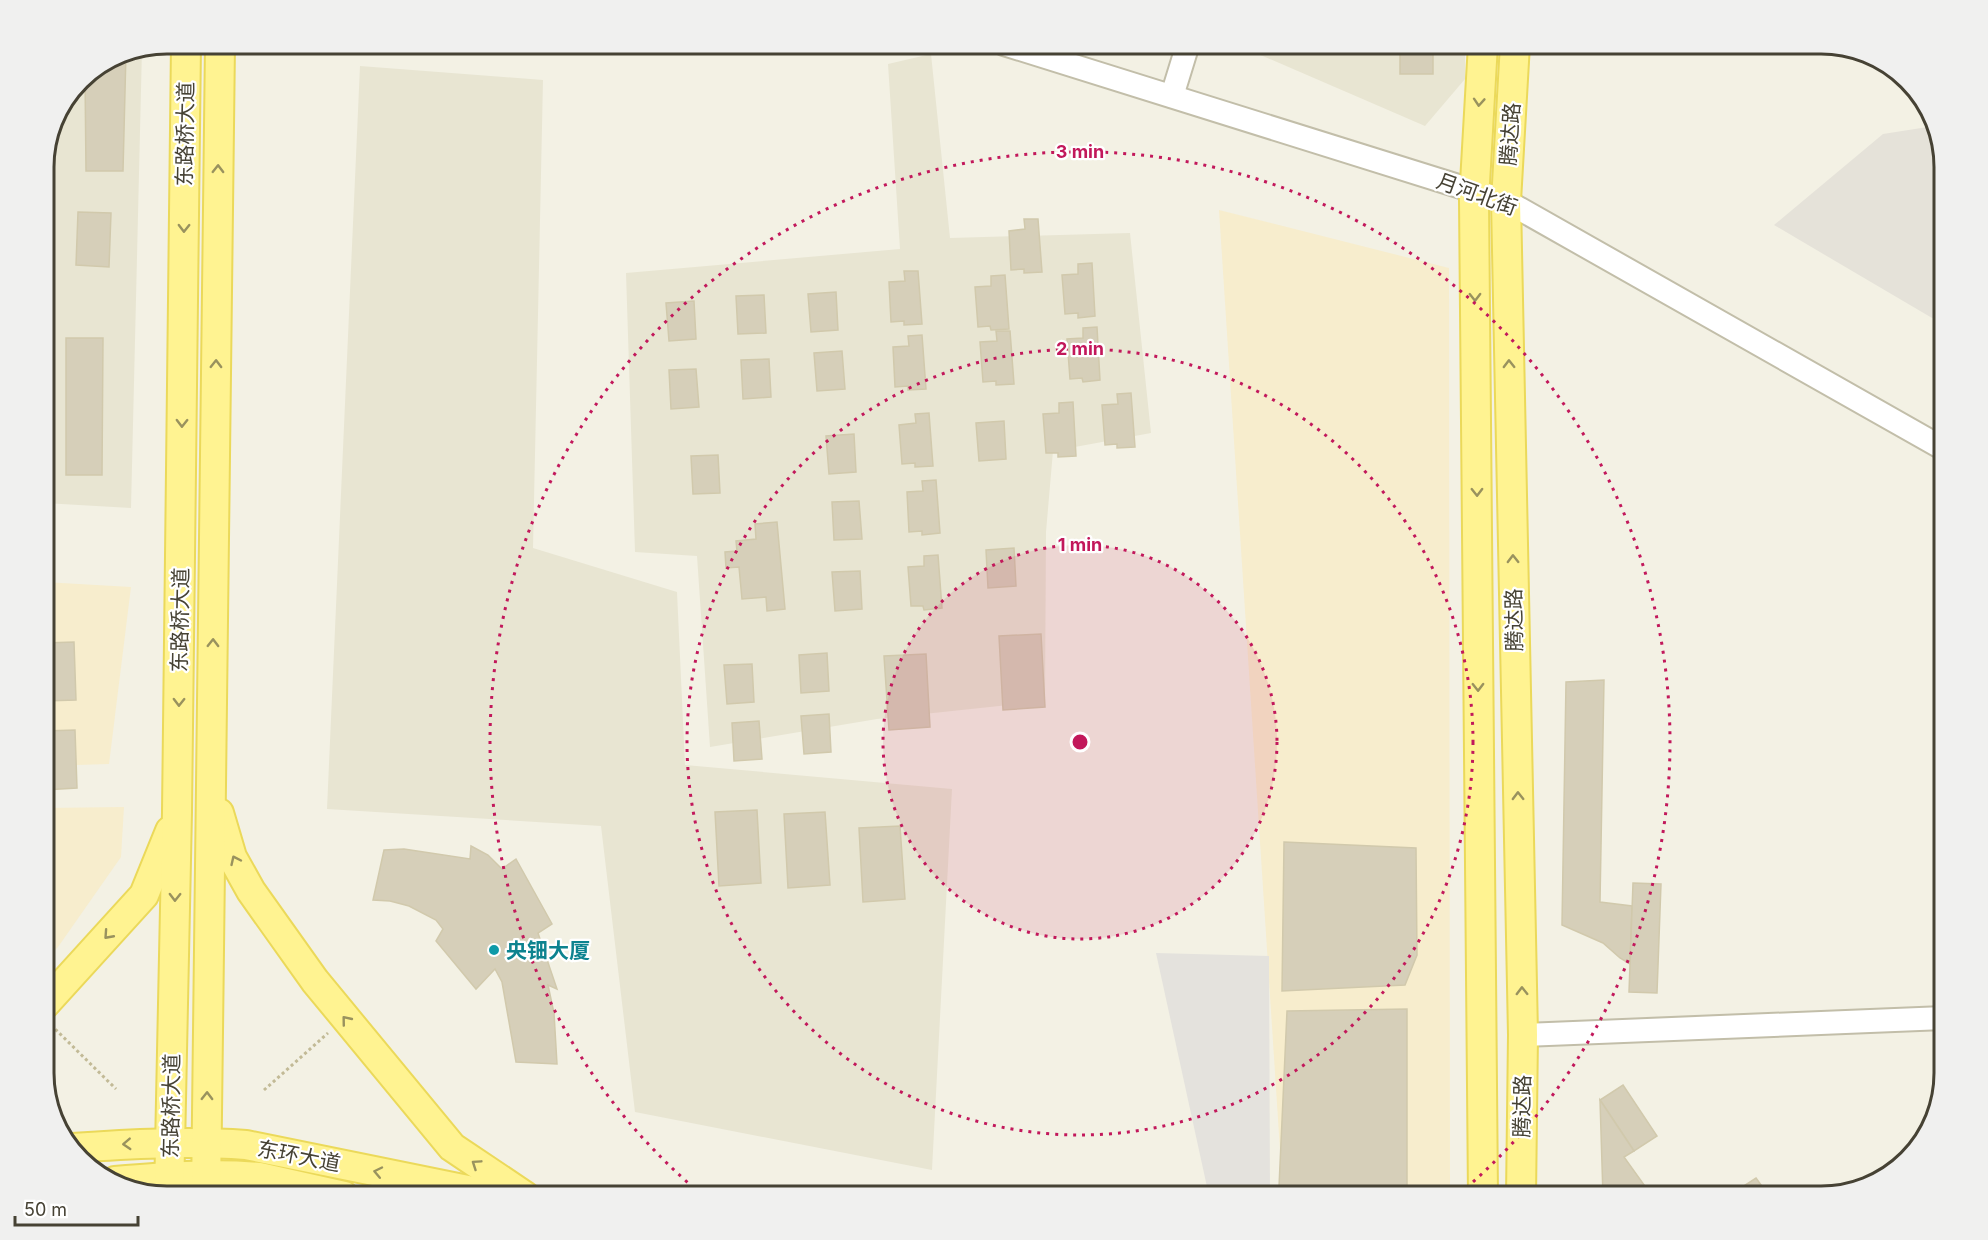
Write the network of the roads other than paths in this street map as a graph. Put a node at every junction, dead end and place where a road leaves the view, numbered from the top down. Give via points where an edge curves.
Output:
1 (186, 54) edge
2 (220, 54) edge
3 (1036, 54) edge
4 (1185, 54) edge
5 (1482, 54) edge
6 (1514, 54) edge
7 (1172, 96) junction
8 (1474, 191) junction
9 (1506, 201) junction
10 (1934, 443) edge
11 (211, 785) junction
12 (177, 812) junction
13 (54, 1004) edge
14 (1934, 1018) edge
15 (1523, 1035) junction
16 (170, 1143) junction
17 (206, 1143) junction
18 (82, 1147) edge
19 (147, 1184) edge
20 (169, 1186) edge
21 (206, 1186) edge
22 (298, 1186) edge
23 (444, 1186) edge
24 (509, 1186) edge
25 (1483, 1186) edge
26 (1521, 1186) edge

1 -> 12 main road, 东路桥大道
11 -> 2 main road, 东路桥大道
3 - 7 street, 月河北街
4 - 7 street
5 -> 8 main road, 腾达路
6 - 9 main road, 腾达路
7 - 8 street, 月河北街
8 - 9 street, 月河北街
8 -> 25 main road, 腾达路
9 - 10 street, 月河北街
15 -> 9 main road, 腾达路
17 -> 11 main road, 东路桥大道
24 -> 11 main road via 452,1147 315,981 251,891 232,857
12 -> 13 main road via 144,895
12 -> 16 main road, 东路桥大道
14 - 15 street
15 - 26 main road, 腾达路
16 - 17 main road, 东环大道
16 -> 18 main road, 东环大道
16 - 20 main road, 东路桥大道
17 - 21 main road, 东路桥大道
23 -> 17 main road, 东环大道 via 270,1149
19 - 20 main road, 东环大道
20 - 21 main road, 东环大道
21 - 22 main road, 东环大道 via 260,1177

